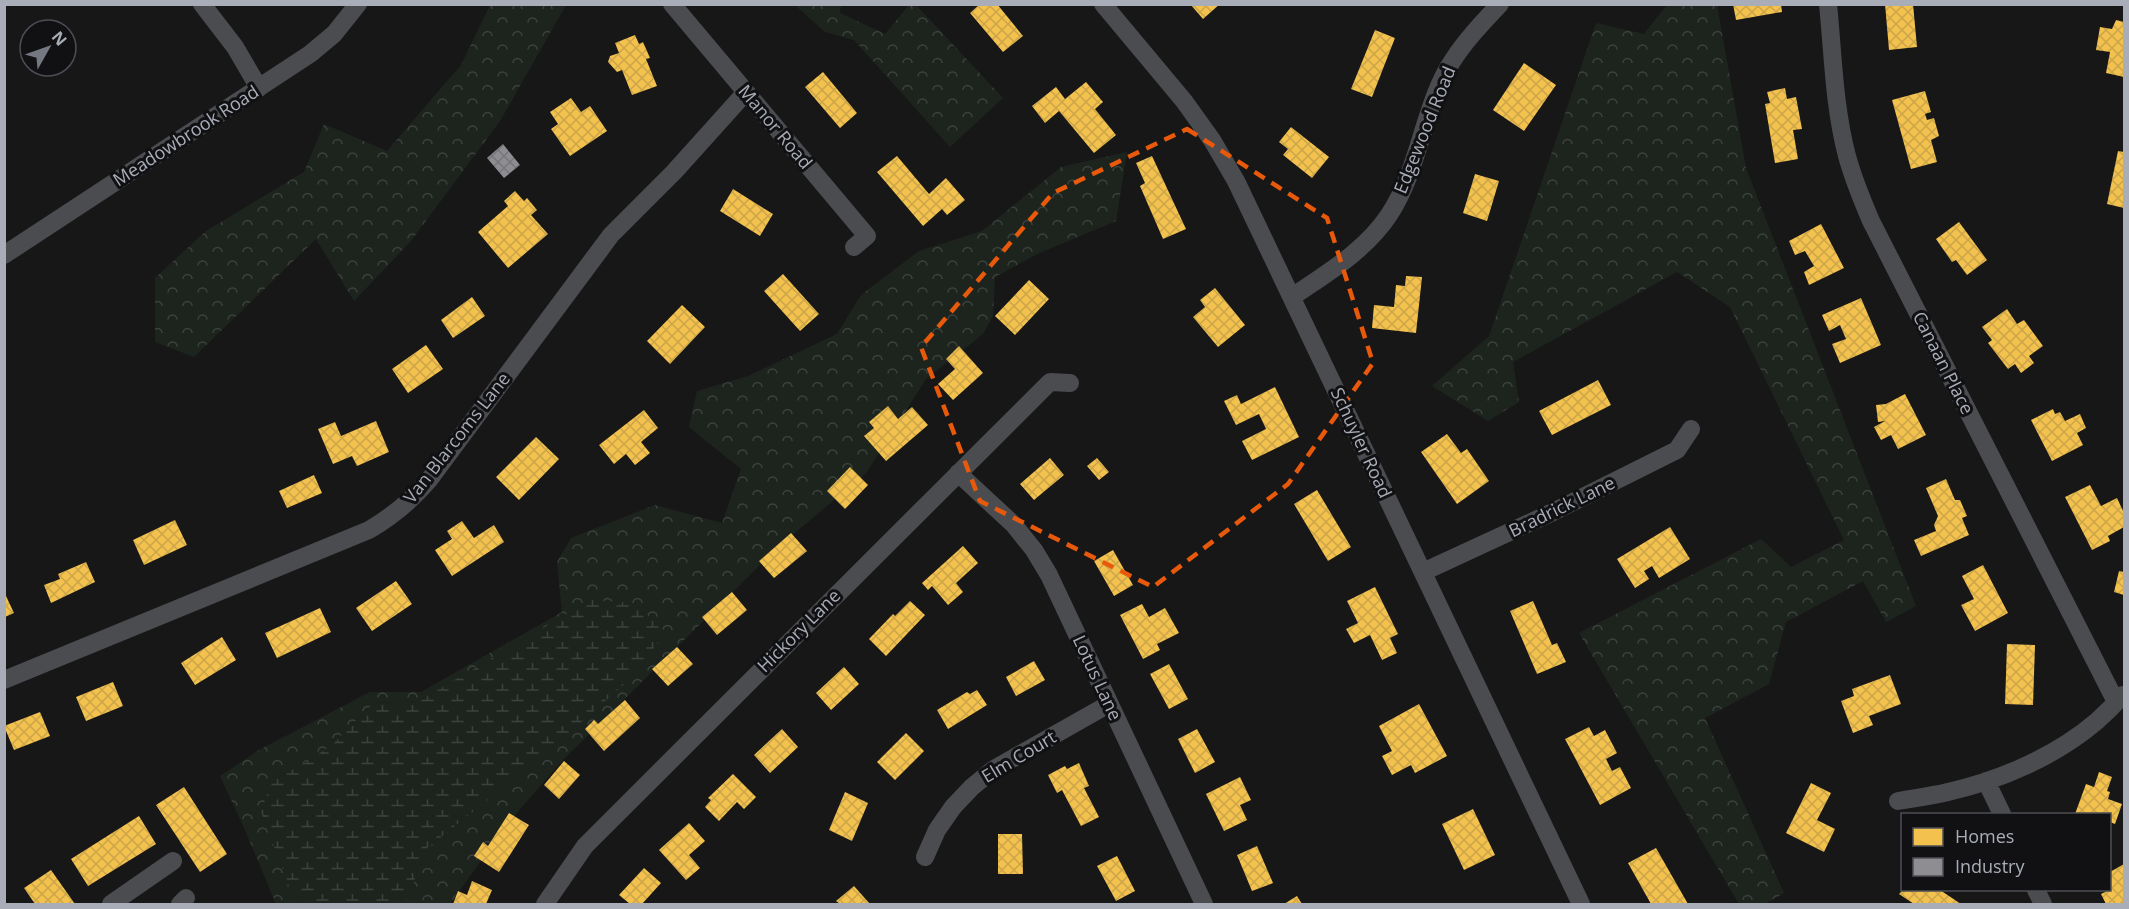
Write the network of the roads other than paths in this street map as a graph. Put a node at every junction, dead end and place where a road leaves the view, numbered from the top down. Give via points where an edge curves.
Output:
1 (202, 4) edge
2 (358, 4) edge
3 (672, 4) edge
4 (1103, 4) edge
5 (1500, 4) edge
6 (1827, 4) edge
7 (259, 88) junction
8 (746, 92) junction
9 (854, 247) dead end
10 (4, 255) edge
11 (1292, 297) junction
12 (1070, 383) dead end
13 (1691, 429) dead end
14 (958, 473) junction
15 (1423, 572) junction
16 (4, 680) edge
17 (2120, 698) edge
18 (1109, 704) junction
19 (1986, 781) junction
20 (1898, 801) dead end
21 (2002, 813) edge
22 (925, 857) dead end
23 (172, 861) dead end
24 (111, 904) edge
25 (545, 904) edge
26 (1204, 904) edge
27 (1581, 904) edge

1 - 7 street via 235,47
2 - 7 street, Meadowbrook Road via 334,34
3 - 8 street, Manor Road
4 - 11 street, Schuyler Road via 1212,140
5 - 11 street, Edgewood Road via 1464,43 1448,68 1410,175 1388,217 1351,256
6 - 17 street, Canaan Place via 1840,123 1870,221
7 - 10 street, Meadowbrook Road
8 - 9 street, Manor Road via 867,236
8 - 16 street, Van Blarcoms Lane via 611,235 429,480 392,517 369,530
11 - 15 street, Schuyler Road
12 - 14 street, Hickory Lane via 1050,381
13 - 15 street, Bradrick Lane via 1677,450
14 - 18 street, Lotus Lane via 1014,525 1034,550
14 - 25 street, Hickory Lane via 585,846
15 - 27 street, Schuyler Road
17 - 19 street via 2077,736
18 - 22 street, Elm Court via 994,769 972,787 937,830
18 - 26 street, Lotus Lane
19 - 20 street
19 - 21 street
23 - 24 street

